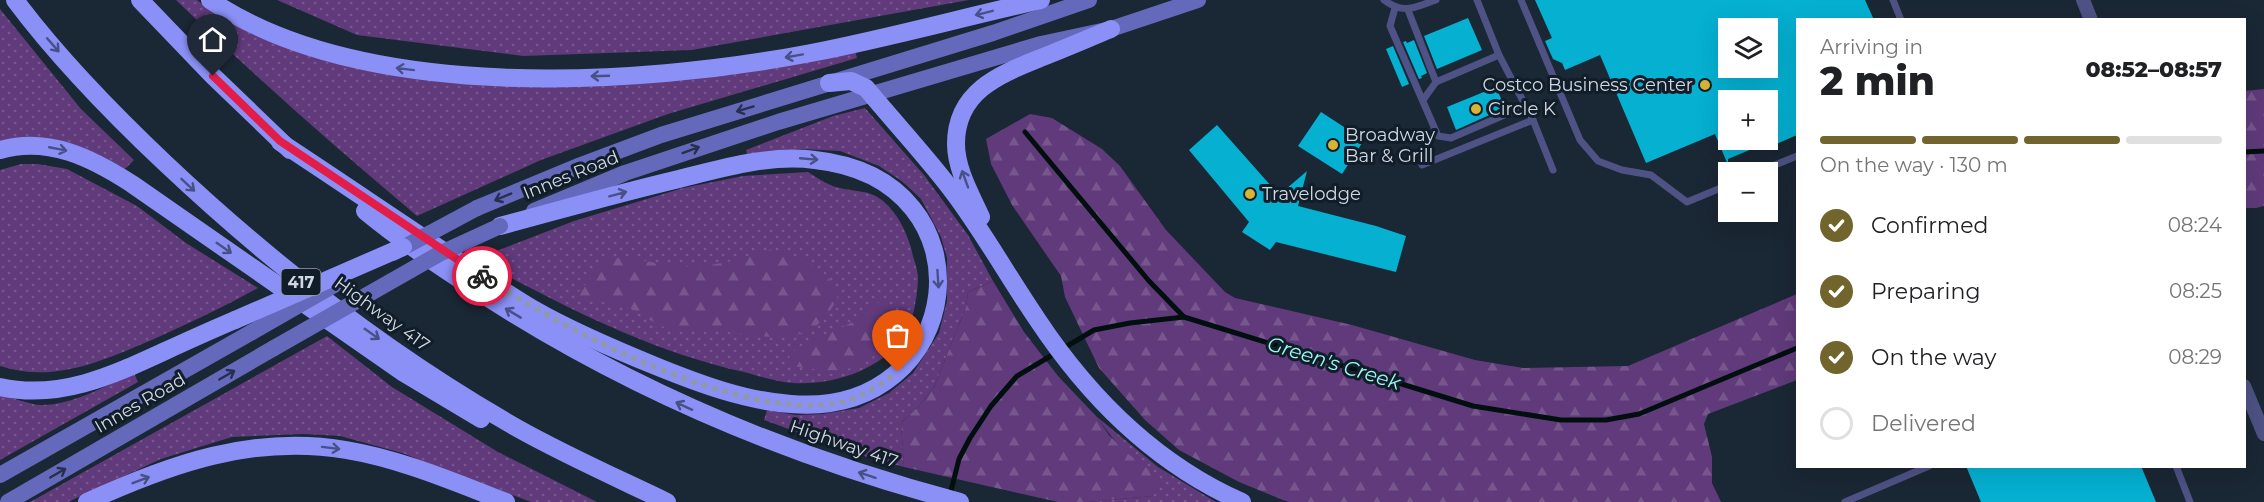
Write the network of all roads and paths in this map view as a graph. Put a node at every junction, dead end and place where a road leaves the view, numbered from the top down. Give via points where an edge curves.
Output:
1 (15, 0) edge
2 (140, 0) edge
3 (210, 0) edge
4 (1041, 0) edge
5 (1089, 0) edge
6 (1198, 0) edge
7 (1384, 0) edge
8 (1437, 0) edge
9 (1477, 0) edge
10 (1521, 0) edge
11 (1893, 0) edge
12 (2083, 0) edge
13 (1395, 8) junction
14 (1408, 10) junction
15 (1900, 18) edge
16 (2090, 18) edge
17 (1111, 29) junction
18 (1499, 55) junction
19 (1436, 82) junction
20 (829, 83) junction
21 (871, 94) junction
22 (1423, 100) junction
23 (1525, 106) junction
24 (1533, 120) junction
25 (280, 141) junction
26 (0, 150) edge
27 (1796, 156) edge
28 (1778, 164) edge
29 (1422, 165) dead end
30 (1553, 170) dead end
31 (1718, 189) edge
32 (500, 226) junction
33 (403, 247) junction
34 (1005, 271) junction
35 (0, 387) edge
36 (2246, 391) edge
37 (2264, 434) edge
38 (1924, 468) edge
39 (2177, 468) edge
40 (0, 475) edge
41 (29, 490) junction
42 (644, 491) junction
43 (0, 494) edge
44 (8, 502) edge
45 (87, 502) edge
46 (506, 502) edge
47 (668, 502) edge
48 (960, 502) edge
49 (1242, 502) edge
50 (1845, 502) edge
51 (2190, 502) edge

1 -> 42 highway, Highway 417 / 417 via 140,139 273,260 480,406 560,451
2 - 25 highway, Highway 417
4 -> 3 highway via 767,60 688,71 570,77 436,72 366,62 267,30
5 - 20 main road, Innes Road
6 - 17 main road, Innes Road
7 - 13 lane
8 - 14 lane
9 - 18 lane
10 - 31 lane via 1580,140 1598,161 1622,170 1651,174 1687,202
11 - 15 lane
12 - 16 street
13 - 14 lane
13 - 22 lane via 1390,26
14 - 19 lane
17 - 21 main road, Innes Road via 1041,44
34 -> 17 highway via 958,157 962,114 973,95 992,80
18 - 19 lane
18 - 23 lane
19 - 22 lane
20 - 21 highway via 851,81
20 -> 33 main road, Innes Road, bridge via 633,145 477,208
32 -> 21 main road, Innes Road via 625,173
21 - 34 highway via 954,193
22 - 23 lane via 1438,136 1444,139
23 - 24 lane
24 - 29 lane
24 - 30 lane
32 -> 25 highway via 729,167 783,159 828,162 876,177 911,205 934,252 937,302 917,351 898,372 864,394 838,403 809,405 754,398 670,372 534,309
48 -> 25 highway, Highway 417 via 760,438 609,369 507,310 400,239
26 -> 42 highway via 40,146 98,163 457,407 517,439
27 - 28 lane
41 -> 32 main road, Innes Road, bridge via 439,254
33 - 35 highway, bridge via 86,384 43,391
33 - 40 main road, Innes Road, bridge
34 - 49 highway via 1081,379 1108,408 1155,449
36 - 37 street
38 - 50 lane
39 - 51 lane
41 - 43 main road
41 - 44 main road, Innes Road
42 - 47 highway, Highway 417 / 417
45 -> 46 highway via 204,458 250,447 299,445 382,458

